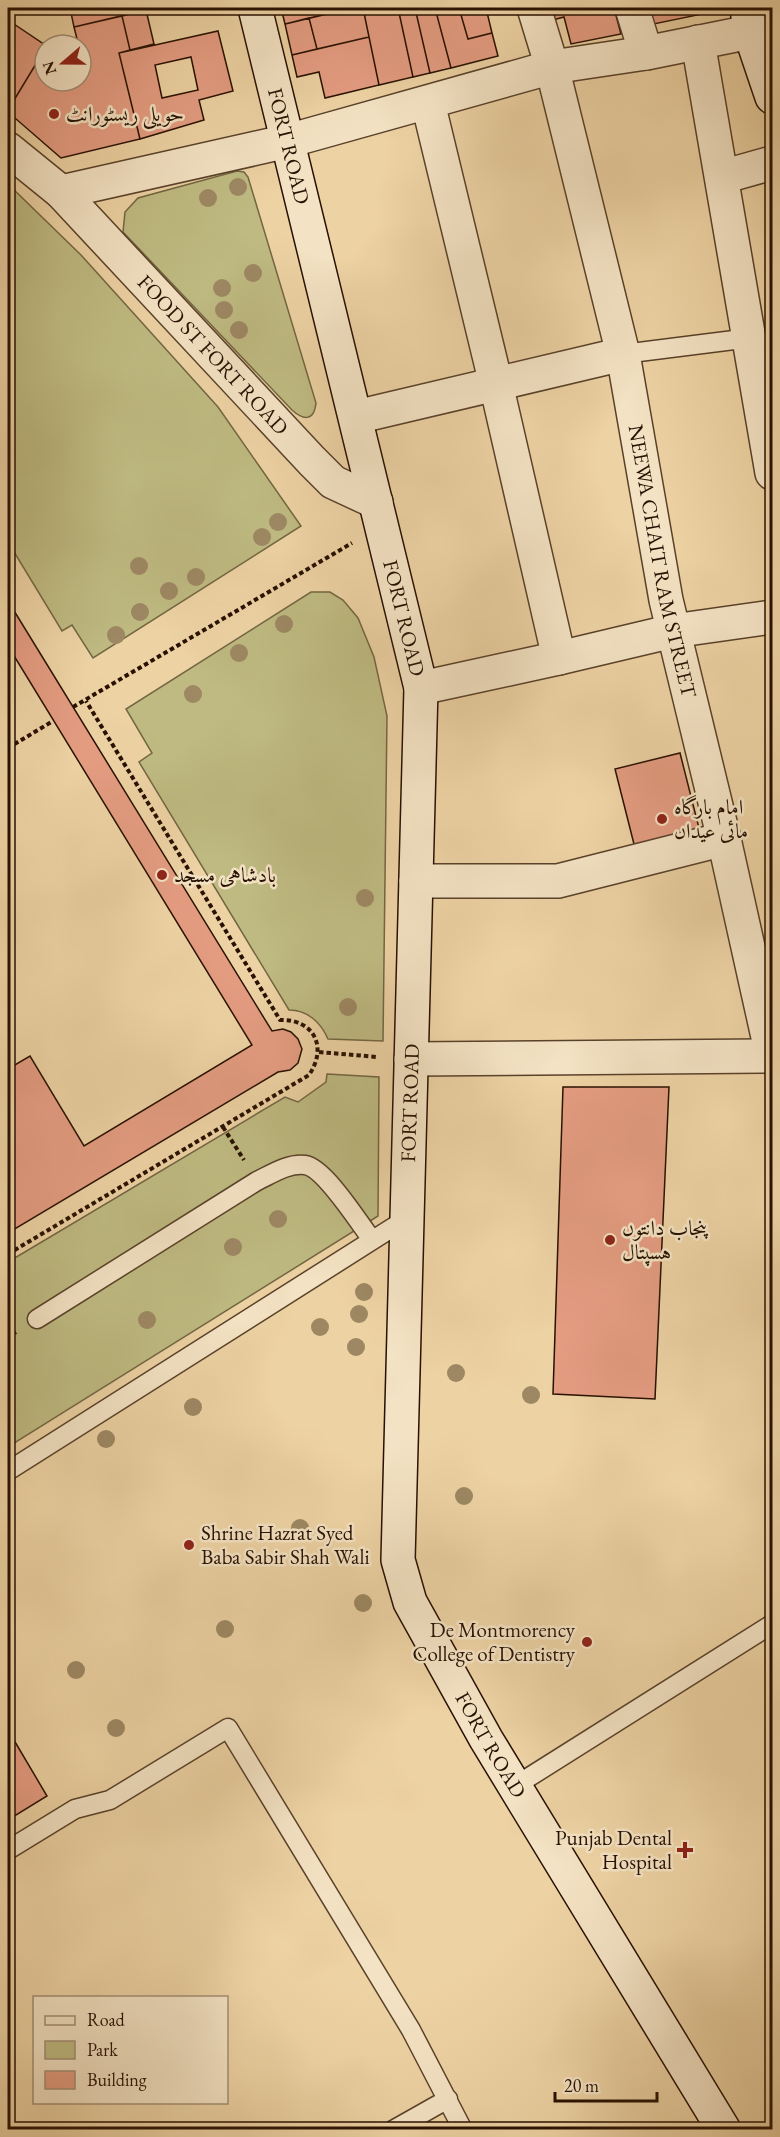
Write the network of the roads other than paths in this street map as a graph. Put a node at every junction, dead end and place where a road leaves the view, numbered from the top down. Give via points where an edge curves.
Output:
1 (255, 8) edge
2 (534, 8) edge
3 (632, 8) edge
4 (749, 20) edge
5 (698, 42) junction
6 (646, 53) junction
7 (552, 67) junction
8 (772, 97) edge
9 (428, 103) junction
10 (288, 141) junction
11 (8, 149) edge
12 (772, 163) edge
13 (722, 177) junction
14 (61, 192) junction
15 (750, 338) junction
16 (623, 354) junction
17 (496, 384) junction
18 (356, 417) junction
19 (772, 473) edge
20 (379, 514) junction
21 (772, 617) edge
22 (673, 631) junction
23 (559, 658) junction
24 (421, 688) junction
25 (724, 839) junction
26 (416, 881) junction
27 (772, 1055) edge
28 (411, 1059) junction
29 (406, 1219) junction
30 (372, 1240) junction
31 (37, 1319) dead end
32 (8, 1471) edge
33 (772, 1624) edge
34 (515, 1786) junction
35 (8, 1850) edge
36 (448, 2099) junction
37 (393, 2130) edge
38 (463, 2130) edge
39 (724, 2130) edge

1 - 10 street, FORT ROAD
2 - 7 street, NEEWA CHAIT RAM STREET
3 - 6 street
4 - 5 street
4 - 8 street
5 - 6 street
5 - 13 street
6 - 7 street
7 - 9 street
7 - 16 street, NEEWA CHAIT RAM STREET
9 - 10 street
9 - 17 street
10 - 14 street
10 - 18 street, FORT ROAD
11 - 14 street, FOOD ST FORT ROAD
12 - 13 street
13 - 15 street
14 - 20 street, FOOD ST FORT ROAD via 312,461 333,482
15 - 16 lane
15 - 19 street
16 - 17 street
16 - 22 street, NEEWA CHAIT RAM STREET
17 - 18 street
17 - 23 street
18 - 20 street, FORT ROAD
20 - 24 street, FORT ROAD
21 - 22 street
22 - 23 street
22 - 25 street, NEEWA CHAIT RAM STREET
23 - 24 street
24 - 26 street, FORT ROAD
25 - 26 street via 558,881
25 - 27 street, NEEWA CHAIT RAM STREET
26 - 28 street, FORT ROAD
27 - 28 street
28 - 29 street, FORT ROAD
29 - 30 lane
29 - 34 street, FORT ROAD via 398,1560 410,1602
30 - 31 lane via 327,1179 307,1165 289,1166 257,1181
30 - 32 lane
33 - 34 lane
34 - 39 street, FORT ROAD
35 - 36 lane via 75,1809 110,1800 228,1728 411,2030
36 - 37 lane
36 - 38 lane

